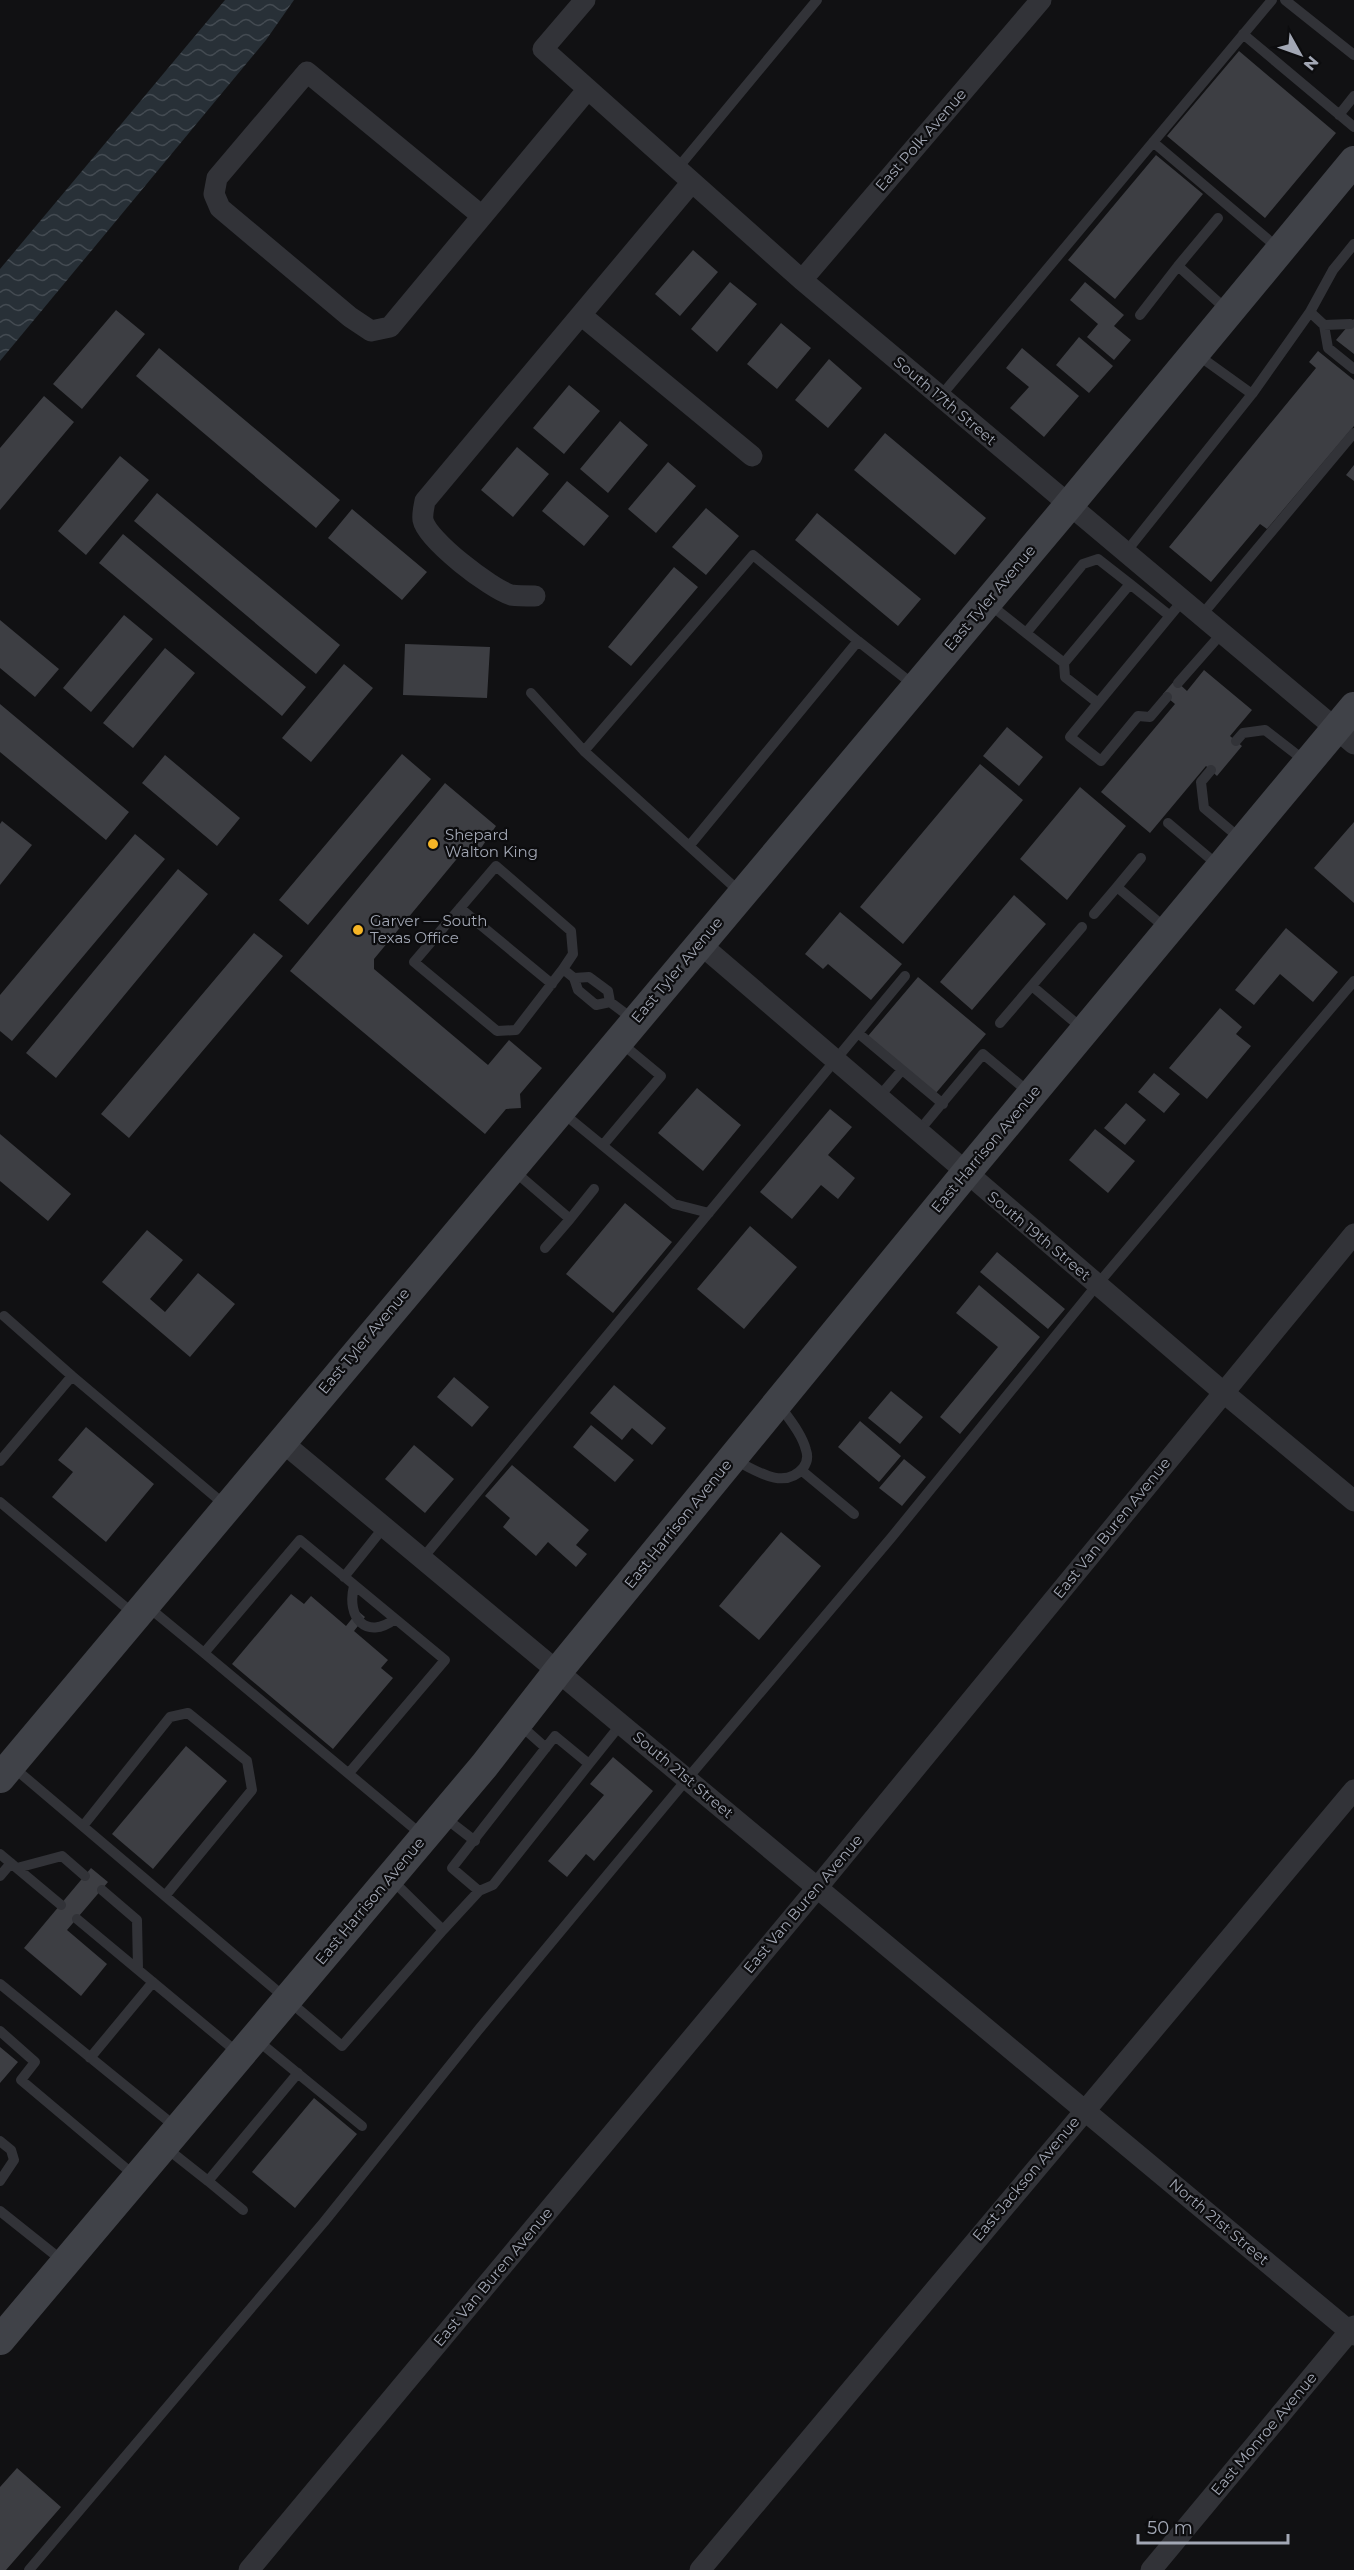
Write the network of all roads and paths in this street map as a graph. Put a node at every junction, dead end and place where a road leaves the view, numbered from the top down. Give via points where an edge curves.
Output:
1 (585, 0) edge
2 (817, 0) edge
3 (1041, 0) edge
4 (1272, 0) edge
5 (1285, 0) edge
6 (1243, 34) junction
7 (1354, 55) edge
8 (588, 89) junction
9 (1354, 96) edge
10 (1339, 115) junction
11 (1354, 127) edge
12 (1153, 142) junction
13 (1354, 161) edge
14 (685, 175) junction
15 (482, 216) junction
16 (1218, 218) dead end
17 (1354, 244) edge
18 (1281, 250) junction
19 (1178, 266) junction
20 (802, 280) junction
21 (1229, 312) junction
22 (1310, 312) junction
23 (581, 315) junction
24 (1140, 315) dead end
25 (1350, 324) dead end
26 (1324, 325) junction
27 (1195, 353) junction
28 (1354, 369) edge
29 (1252, 394) junction
30 (940, 397) junction
31 (1354, 434) edge
32 (752, 456) dead end
33 (1069, 505) junction
34 (1126, 552) junction
35 (1130, 584) junction
36 (535, 596) dead end
37 (987, 602) junction
38 (1177, 608) junction
39 (1201, 616) junction
40 (1026, 633) junction
41 (1222, 633) junction
42 (858, 641) junction
43 (1064, 663) junction
44 (1179, 683) dead end
45 (916, 687) junction
46 (531, 693) dead end
47 (1167, 697) dead end
48 (1098, 704) junction
49 (1348, 726) edge
50 (1236, 741) dead end
51 (584, 751) junction
52 (1307, 763) junction
53 (1211, 770) dead end
54 (1168, 823) dead end
55 (1242, 840) junction
56 (690, 845) junction
57 (1141, 858) dead end
58 (1220, 868) junction
59 (1117, 887) junction
60 (742, 893) junction
61 (460, 908) junction
62 (1094, 914) dead end
63 (1082, 927) dead end
64 (1168, 930) junction
65 (699, 943) junction
66 (563, 969) junction
67 (905, 976) dead end
68 (574, 978) junction
69 (1354, 981) edge
70 (552, 984) junction
71 (1032, 986) junction
72 (610, 1002) junction
73 (1000, 1023) dead end
74 (626, 1030) junction
75 (1085, 1030) junction
76 (858, 1033) junction
77 (835, 1060) junction
78 (902, 1070) junction
79 (1032, 1094) junction
80 (878, 1098) junction
81 (943, 1104) junction
82 (559, 1110) junction
83 (918, 1132) junction
84 (603, 1145) junction
85 (511, 1167) junction
86 (966, 1173) junction
87 (594, 1189) dead end
88 (709, 1213) junction
89 (570, 1219) junction
90 (1354, 1234) edge
91 (545, 1248) dead end
92 (1097, 1285) junction
93 (4, 1316) dead end
94 (72, 1376) junction
95 (1223, 1392) junction
96 (777, 1403) junction
97 (281, 1441) junction
98 (732, 1458) junction
99 (0, 1461) edge
100 (801, 1470) junction
101 (1354, 1501) edge
102 (0, 1502) edge
103 (227, 1506) junction
104 (854, 1514) dead end
105 (384, 1527) junction
106 (423, 1558) junction
107 (344, 1576) junction
108 (354, 1586) junction
109 (140, 1610) junction
110 (395, 1619) junction
111 (204, 1653) junction
112 (558, 1671) junction
113 (518, 1724) junction
114 (621, 1724) junction
115 (546, 1748) junction
116 (590, 1764) junction
117 (5, 1771) edge
118 (349, 1773) junction
119 (687, 1779) junction
120 (1354, 1790) edge
121 (83, 1826) junction
122 (433, 1827) junction
123 (474, 1841) junction
124 (0, 1854) edge
125 (14, 1866) junction
126 (0, 1876) edge
127 (85, 1876) dead end
128 (390, 1878) junction
129 (817, 1888) junction
130 (102, 1890) dead end
131 (479, 1891) junction
132 (165, 1896) junction
133 (61, 1905) dead end
134 (77, 1919) dead end
135 (443, 1930) junction
136 (138, 1969) junction
137 (153, 1982) junction
138 (0, 1984) edge
139 (287, 1999) junction
140 (0, 2031) edge
141 (248, 2046) junction
142 (90, 2058) junction
143 (298, 2073) junction
144 (1085, 2109) junction
145 (362, 2126) dead end
146 (170, 2137) junction
147 (0, 2141) edge
148 (136, 2177) junction
149 (0, 2181) edge
150 (208, 2181) junction
151 (243, 2210) dead end
152 (0, 2211) edge
153 (64, 2262) junction
154 (1353, 2331) edge
155 (0, 2340) edge
156 (29, 2570) edge
157 (249, 2570) edge
158 (700, 2570) edge
159 (1151, 2570) edge

1 - 8 street, South 17th Street via 543,49
2 - 14 lane
3 - 20 street, East Polk Avenue
4 - 6 lane
5 - 7 lane
6 - 10 lane
6 - 12 lane
8 - 14 street, South 17th Street
8 - 15 street
9 - 10 lane
10 - 11 lane
12 - 18 lane
12 - 30 lane
13 - 18 main road, East Tyler Avenue
14 - 20 street, South 17th Street
14 - 23 street
15 - 15 street via 390,327 371,331 220,208 214,194 217,178 307,72
16 - 19 lane
17 - 22 lane
18 - 21 main road, East Tyler Avenue
19 - 21 lane
19 - 24 lane
20 - 30 street, South 17th Street
21 - 27 main road, East Tyler Avenue
22 - 26 lane
22 - 29 lane
23 - 32 street
23 - 36 street via 425,501 423,519 438,542 500,590
25 - 26 lane
26 - 28 lane via 1328,348
27 - 29 lane
27 - 33 main road, East Tyler Avenue
29 - 34 lane
30 - 33 street, South 17th Street
31 - 39 lane
33 - 34 street, South 17th Street
33 - 37 main road, East Tyler Avenue
34 - 38 street, South 17th Street
35 - 38 lane
35 - 40 lane via 1098,559 1083,564
35 - 43 lane
37 - 40 lane
37 - 45 main road, East Tyler Avenue
38 - 39 street, South 17th Street
38 - 48 lane
39 - 41 street, South 17th Street
40 - 43 lane
41 - 44 lane
41 - 49 street, South 17th Street
42 - 45 lane
42 - 51 lane via 753,555
42 - 56 lane
43 - 48 lane via 1065,677
45 - 60 main road, East Tyler Avenue
46 - 51 lane
47 - 48 lane via 1149,717 1138,716 1101,761 1070,737
49 - 52 main road, East Harrison Avenue
50 - 52 lane via 1243,733 1265,730
51 - 56 lane
52 - 55 main road, East Harrison Avenue
53 - 55 lane via 1202,782 1204,808
54 - 58 lane
55 - 58 main road, East Harrison Avenue
56 - 60 lane
57 - 59 lane
58 - 64 main road, East Harrison Avenue
59 - 62 lane
59 - 64 lane
60 - 65 main road, East Tyler Avenue
61 - 66 lane via 495,866 571,931 573,954
61 - 70 lane
61 - 70 lane via 414,962 497,1031 516,1030
63 - 71 lane
64 - 75 main road, East Harrison Avenue
65 - 74 main road, East Tyler Avenue
65 - 77 street, South 19th Street
66 - 68 lane
66 - 70 lane
67 - 76 lane via 873,1024
68 - 72 lane via 589,977 608,991
68 - 72 lane via 578,990 596,1005
69 - 92 lane
71 - 73 lane
71 - 75 lane
72 - 74 lane
74 - 82 main road, East Tyler Avenue
74 - 84 lane via 661,1076
75 - 79 main road, East Harrison Avenue
76 - 77 lane
76 - 78 lane
77 - 80 street, South 19th Street
77 - 88 lane
78 - 80 lane
78 - 81 lane
79 - 81 lane via 983,1054
79 - 86 main road, East Harrison Avenue
80 - 83 street, South 19th Street
81 - 83 lane
82 - 84 lane
82 - 85 main road, East Tyler Avenue
83 - 86 street, South 19th Street
84 - 88 lane via 674,1204
85 - 89 lane
85 - 97 main road, East Tyler Avenue
86 - 92 street, South 19th Street
86 - 96 main road, East Harrison Avenue
87 - 89 lane
88 - 106 lane
89 - 91 lane
90 - 95 street, East Van Buren Avenue
92 - 95 street, South 19th Street
92 - 119 lane via 876,1556
93 - 94 lane
94 - 99 lane
94 - 103 lane
95 - 101 street, South 19th Street
95 - 129 street, East Van Buren Avenue
96 - 98 main road, East Harrison Avenue
96 - 100 lane via 805,1446 806,1464
97 - 103 main road, East Tyler Avenue
97 - 105 street, South 21st Street
98 - 100 lane via 767,1476 784,1479
98 - 112 main road, East Harrison Avenue
100 - 104 lane
102 - 109 lane
103 - 109 main road, East Tyler Avenue
105 - 106 street, South 21st Street
105 - 107 lane
106 - 112 street, South 21st Street
107 - 108 lane
107 - 111 lane via 300,1540
108 - 110 lane
108 - 110 lane via 350,1602 354,1616 361,1622 374,1628 387,1626
109 - 111 lane
109 - 117 main road, East Tyler Avenue
110 - 118 lane via 445,1660
111 - 118 lane
112 - 113 main road, East Harrison Avenue
112 - 114 street, South 21st Street
113 - 115 lane
113 - 122 main road, East Harrison Avenue
114 - 116 lane
114 - 119 street, South 21st Street
115 - 116 lane via 555,1736
115 - 123 lane
116 - 131 lane via 493,1886
117 - 121 lane
118 - 122 lane
119 - 129 street, South 21st Street
119 - 156 lane via 324,2222
120 - 144 street, East Jackson Avenue
121 - 132 lane
121 - 132 lane via 170,1717 188,1713 247,1761 252,1790
122 - 123 lane
122 - 128 main road, East Harrison Avenue
123 - 131 lane via 452,1868
124 - 125 lane
125 - 126 lane
125 - 127 lane via 62,1856
125 - 133 lane
128 - 135 lane
128 - 139 main road, East Harrison Avenue
129 - 144 street, South 21st Street
129 - 157 street, East Van Buren Avenue
130 - 136 lane via 137,1920
131 - 135 lane
132 - 139 lane
134 - 136 lane
135 - 139 lane via 342,2046
136 - 137 lane
137 - 141 lane
137 - 142 lane
138 - 142 lane
139 - 141 main road, East Harrison Avenue
140 - 148 lane via 35,2062 21,2080
141 - 143 lane
141 - 146 main road, East Harrison Avenue
142 - 146 lane
143 - 145 lane
143 - 150 lane
144 - 154 street, North 21st Street
144 - 158 street, East Jackson Avenue
146 - 148 main road, East Harrison Avenue
146 - 150 lane
147 - 149 lane via 11,2150 14,2160
148 - 153 main road, East Harrison Avenue
150 - 151 lane
152 - 153 lane
153 - 155 main road, East Harrison Avenue
154 - 159 street, East Monroe Avenue

